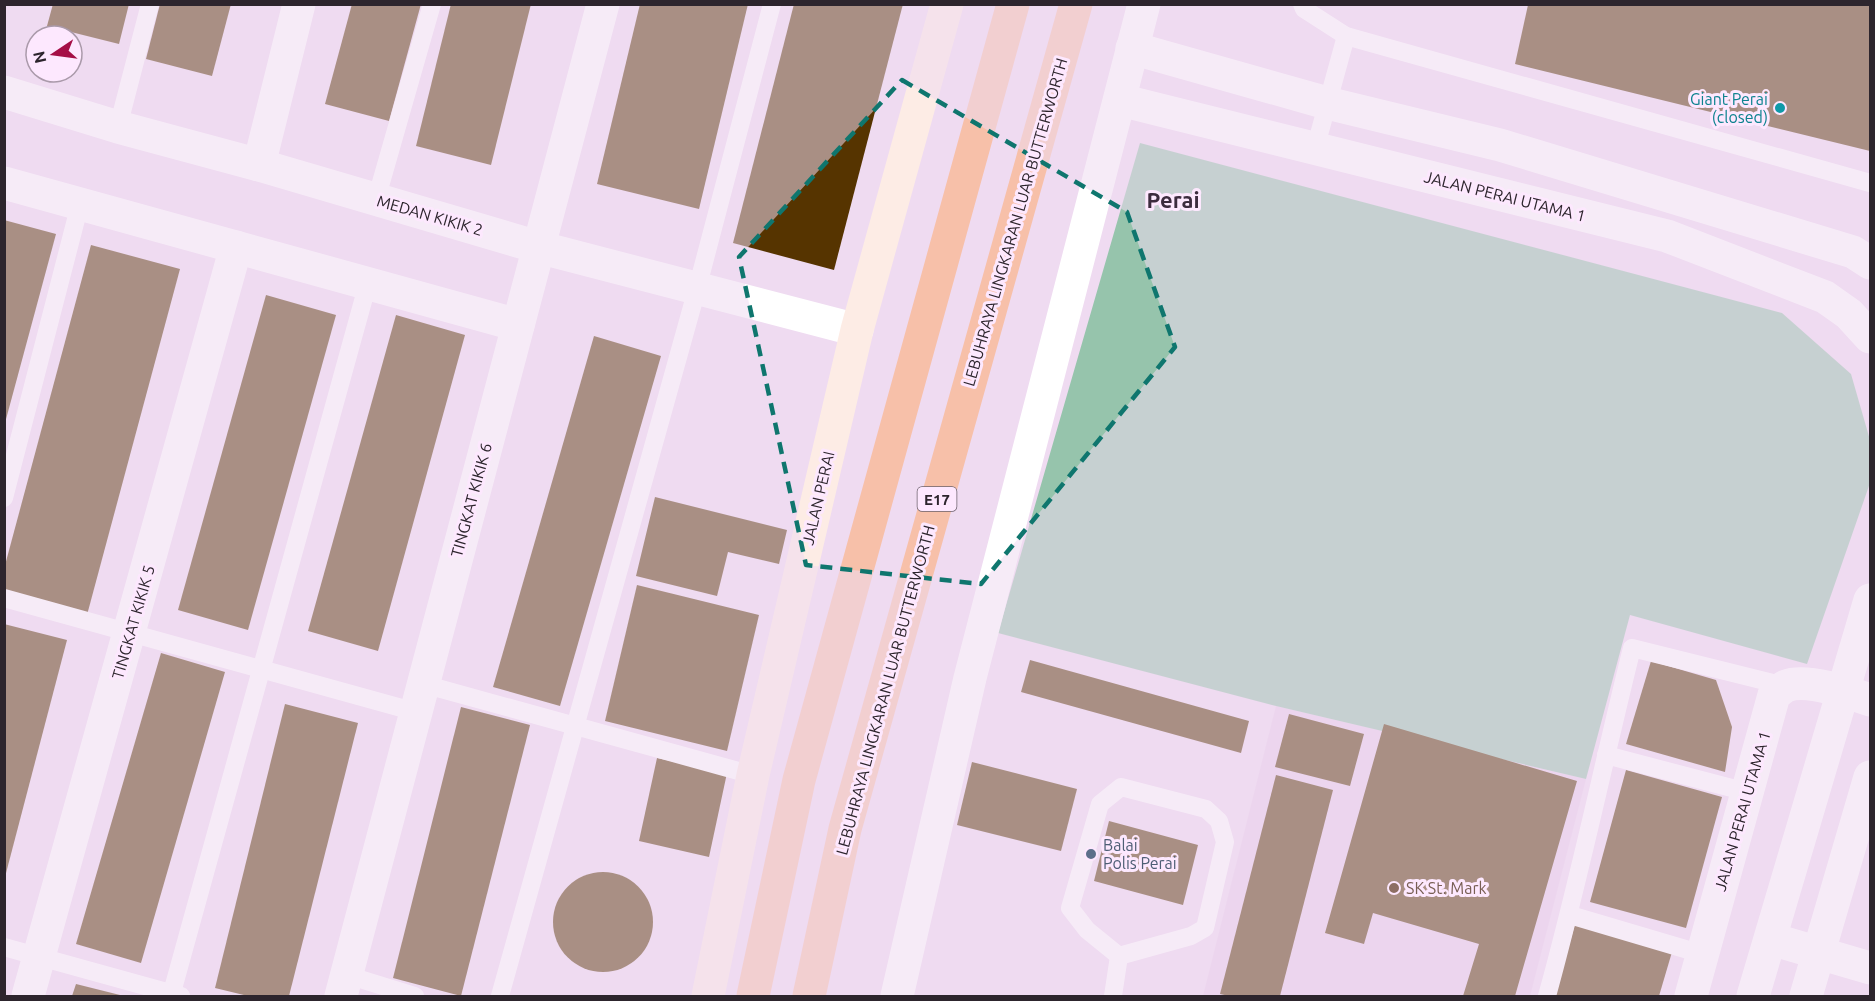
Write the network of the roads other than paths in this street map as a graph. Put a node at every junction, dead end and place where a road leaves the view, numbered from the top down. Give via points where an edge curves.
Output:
1 (150, 4) edge
2 (299, 4) edge
3 (432, 4) edge
4 (603, 4) edge
5 (772, 4) edge
6 (947, 4) edge
7 (1013, 4) edge
8 (1076, 4) edge
9 (1144, 4) edge
10 (1302, 4) edge
11 (1346, 36) junction
12 (1132, 48) junction
13 (4, 92) edge
14 (1120, 100) junction
15 (1326, 103) junction
16 (118, 127) junction
17 (1315, 149) junction
18 (259, 165) junction
19 (4, 183) edge
20 (1870, 183) edge
21 (376, 200) junction
22 (80, 204) junction
23 (236, 247) junction
24 (538, 247) junction
25 (1870, 263) edge
26 (368, 283) junction
27 (697, 289) junction
28 (518, 325) junction
29 (857, 330) junction
30 (1870, 337) edge
31 (4, 498) edge
32 (4, 598) edge
33 (1870, 600) edge
34 (130, 633) junction
35 (260, 669) junction
36 (1785, 686) junction
37 (1857, 695) edge
38 (419, 698) junction
39 (575, 728) junction
40 (1606, 755) junction
41 (753, 775) junction
42 (1870, 777) edge
43 (1747, 792) junction
44 (1570, 915) junction
45 (1771, 939) junction
46 (4, 947) edge
47 (1702, 954) junction
48 (1819, 954) junction
49 (1119, 956) junction
50 (39, 957) junction
51 (1870, 968) edge
52 (344, 986) edge
53 (28, 996) edge
54 (174, 996) edge
55 (415, 996) edge
56 (501, 996) edge
57 (708, 996) edge
58 (753, 996) edge
59 (809, 996) edge
60 (897, 996) edge
61 (1113, 996) edge
62 (1547, 996) edge
63 (1691, 996) edge
64 (1753, 996) edge
65 (1806, 996) edge

1 - 16 lane
2 - 18 street
3 - 21 lane
4 - 24 street, TINGKAT KIKIK 6
5 - 27 lane
6 - 29 street, JALAN PERAI
7 - 58 highway via 799,780
8 - 59 highway, LEBUHRAYA LINGKARAN LUAR BUTTERWORTH / E17 via 845,829
9 - 12 street
10 - 11 lane
11 - 15 lane
11 - 20 lane
12 - 14 street
12 - 15 street
13 - 16 street, MEDAN KIKIK 2
14 - 17 street, JALAN PERAI UTAMA 1
14 - 60 street via 970,678
15 - 17 lane
15 - 25 street via 1500,145 1853,252
16 - 18 street, MEDAN KIKIK 2
17 - 30 street, JALAN PERAI UTAMA 1 via 1667,236 1825,297 1849,314
18 - 21 street, MEDAN KIKIK 2
19 - 22 street
21 - 24 street, MEDAN KIKIK 2
22 - 23 street
22 - 31 lane
23 - 26 street
23 - 34 street, TINGKAT KIKIK 5
24 - 27 street, MEDAN KIKIK 2
24 - 28 street, TINGKAT KIKIK 6
26 - 28 street
26 - 35 lane
27 - 29 street, MEDAN KIKIK 2
27 - 39 lane
28 - 38 street, TINGKAT KIKIK 6
29 - 41 street, JALAN PERAI
32 - 34 lane
33 - 37 street
34 - 35 lane
34 - 50 street, TINGKAT KIKIK 5
35 - 38 lane
35 - 54 lane
36 - 37 street via 1801,684
36 - 40 lane via 1632,648
36 - 43 street, JALAN PERAI UTAMA 1 via 1774,695
37 - 45 street
38 - 39 lane
38 - 52 street, TINGKAT KIKIK 6
39 - 41 lane
39 - 56 lane
40 - 43 lane
40 - 44 lane
41 - 57 street, JALAN PERAI
42 - 48 street
43 - 47 street, JALAN PERAI UTAMA 1
44 - 47 lane
44 - 62 lane
45 - 48 street
45 - 64 street
46 - 50 lane
47 - 63 street, JALAN PERAI UTAMA 1
48 - 51 street
48 - 65 street
49 - 49 lane via 1088,930 1070,908 1100,804 1121,787 1206,809 1219,821 1225,842 1205,928 1191,936
49 - 61 lane
50 - 53 street, TINGKAT KIKIK 5
50 - 54 lane
52 - 55 lane

